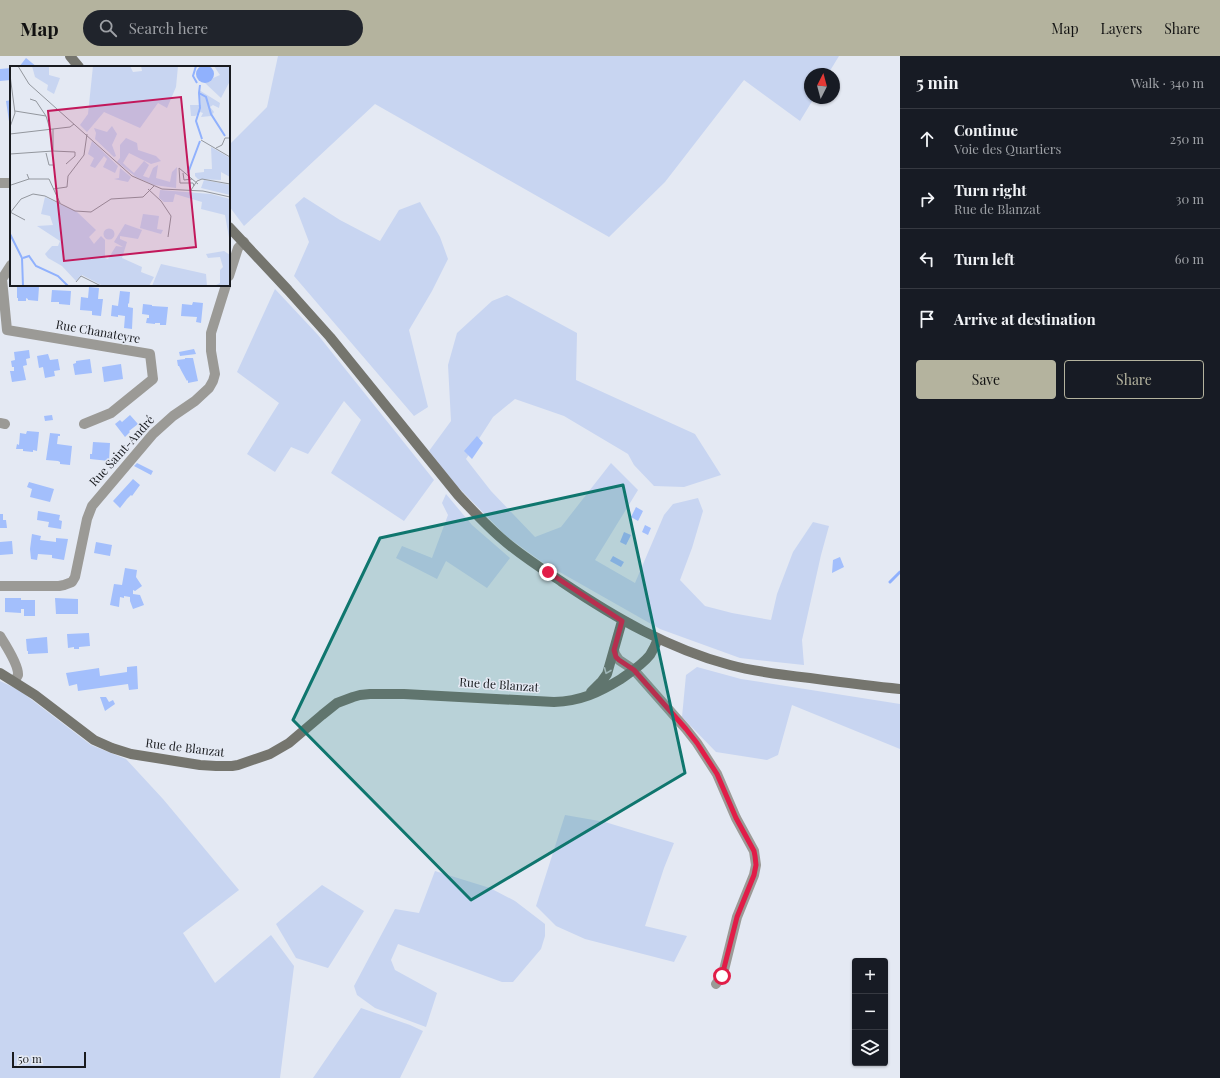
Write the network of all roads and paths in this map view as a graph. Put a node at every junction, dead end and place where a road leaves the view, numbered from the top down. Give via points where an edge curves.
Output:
1 (70, 56) edge
2 (78, 66) edge
3 (230, 228) edge
4 (244, 242) junction
5 (10, 267) edge
6 (230, 273) edge
7 (226, 286) edge
8 (4, 330) edge
9 (84, 424) dead end
10 (0, 586) edge
11 (622, 621) junction
12 (0, 636) edge
13 (658, 639) junction
14 (614, 650) junction
15 (634, 670) junction
16 (0, 673) edge
17 (14, 681) junction
18 (900, 690) edge
19 (586, 696) junction
20 (716, 984) dead end

1 - 2 main road
3 - 4 main road
4 - 6 street via 238,248
4 - 11 main road via 324,331 458,495 479,517 519,553
5 - 8 street, Rue Chanateyre via 2,279
7 - 10 street, Rue Saint-André via 211,333 215,371 213,381 206,392 153,434 92,506 72,582 64,586
8 - 9 street, Rue Chanateyre via 150,354 153,378 111,413
11 - 13 main road
11 - 14 main road, Rue de Blanzat
12 - 17 street via 17,669 18,675
13 - 15 main road, Rue de Blanzat via 650,655
13 - 18 main road via 730,665 768,673
14 - 15 street via 619,660
14 -> 19 main road, Rue de Blanzat via 607,674
15 - 19 main road, Rue de Blanzat via 600,691
15 - 20 street via 707,757 754,851 754,875 737,917 723,974
16 - 17 main road, Rue de Blanzat
17 - 19 main road, Rue de Blanzat via 94,740 112,748 131,754 216,766 238,765 270,754 289,743 337,703 360,695 404,694 554,702

